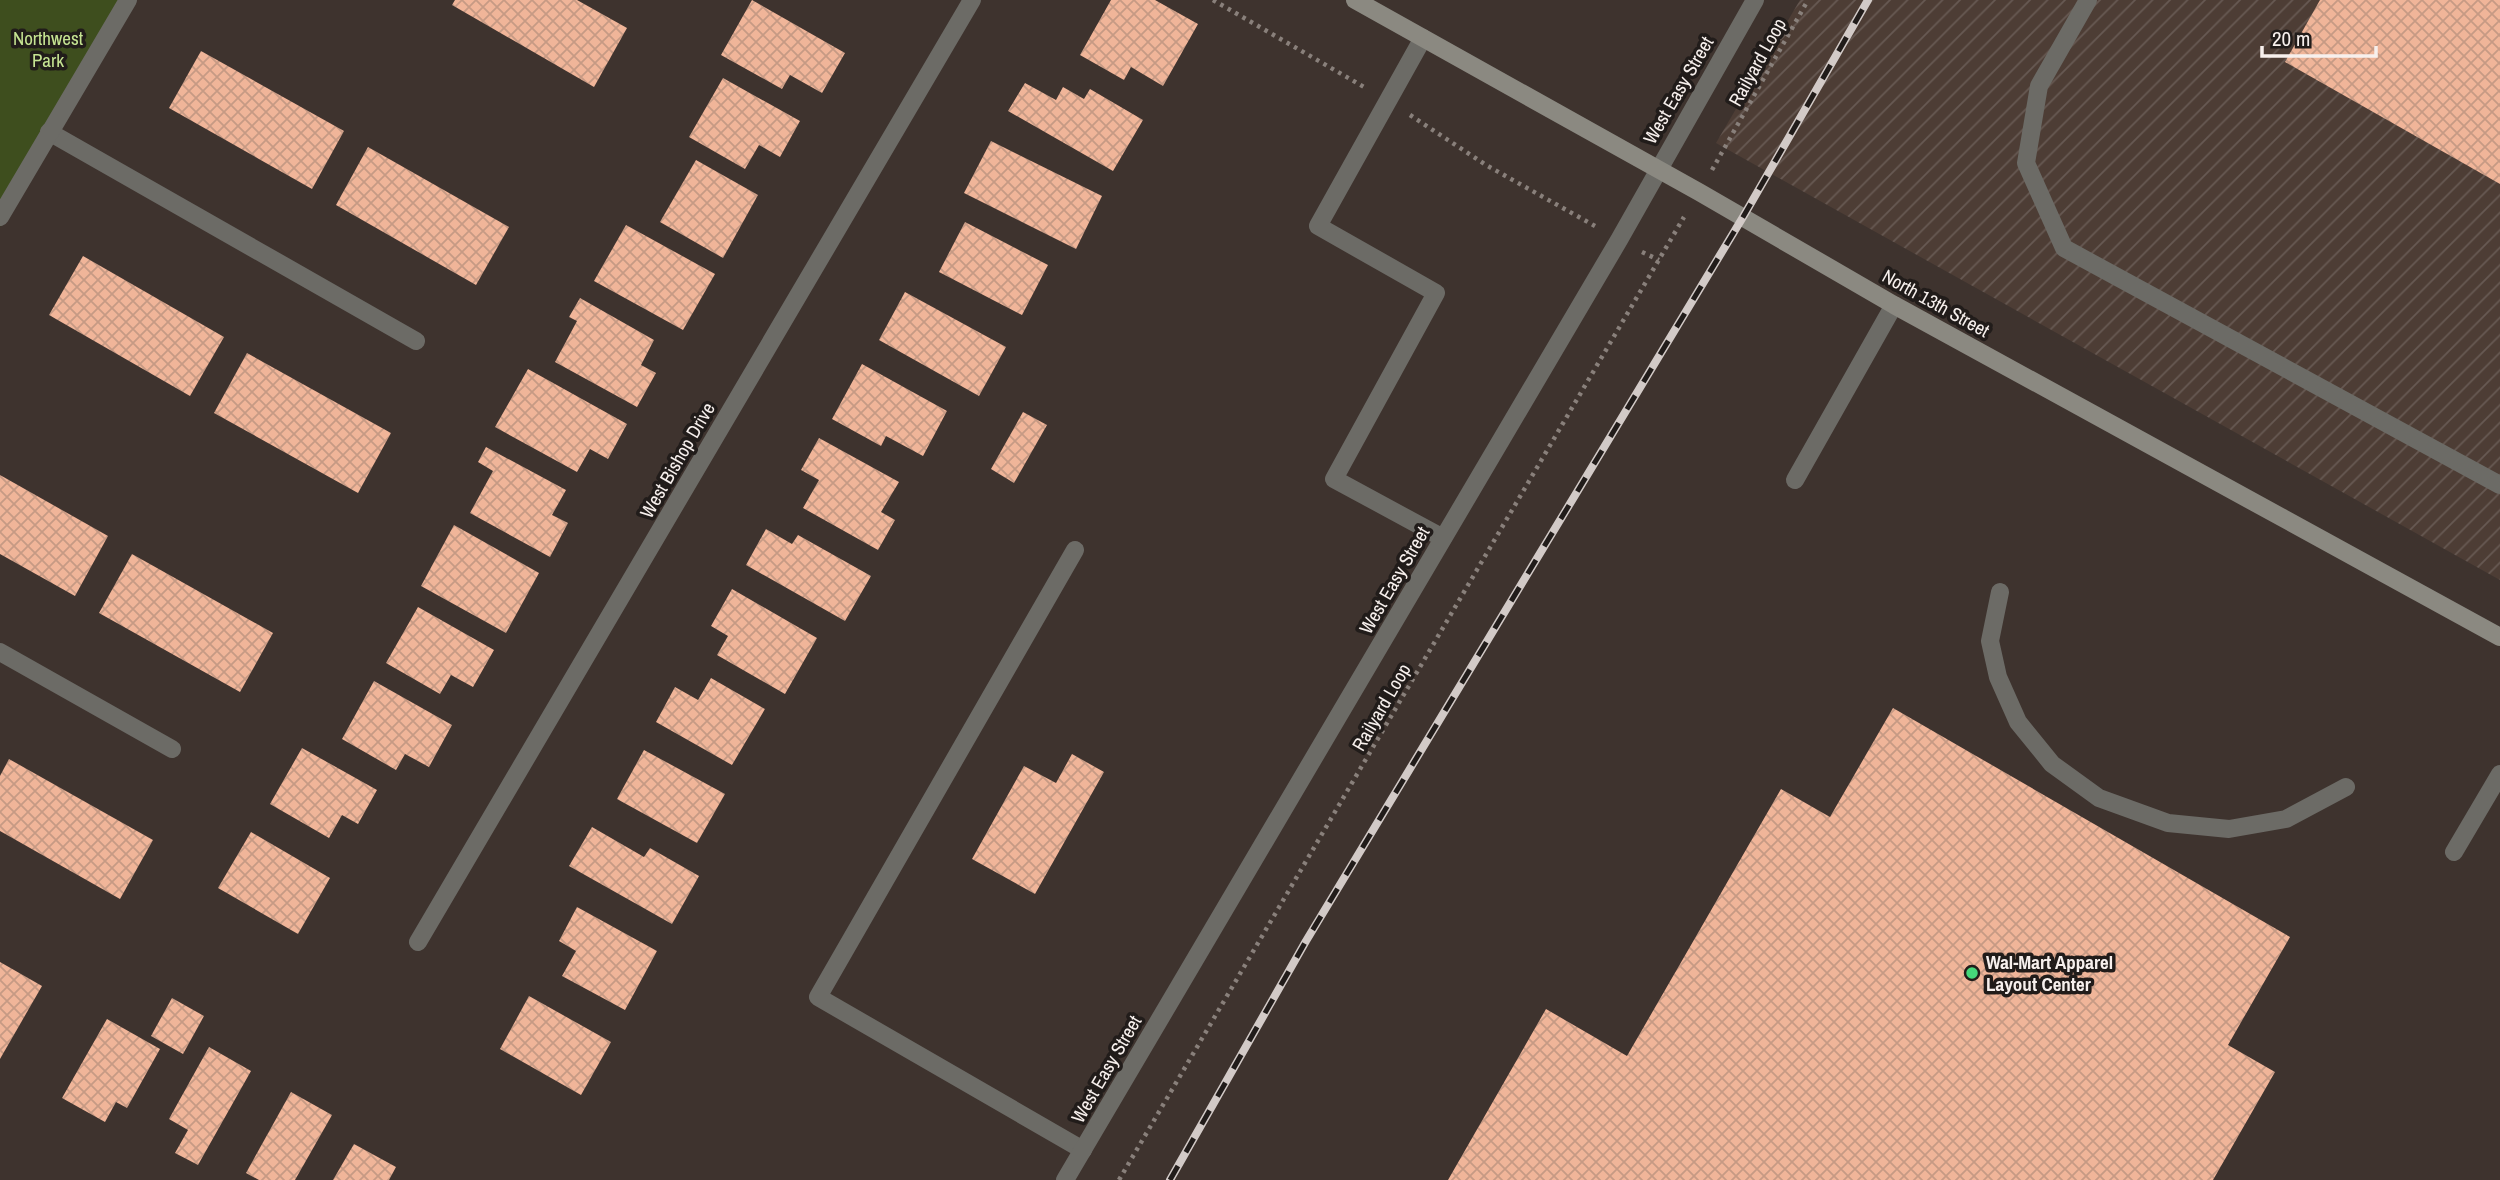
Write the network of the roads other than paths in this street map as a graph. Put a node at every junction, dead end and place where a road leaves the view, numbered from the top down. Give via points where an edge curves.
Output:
1 (128, 0) edge
2 (972, 0) edge
3 (1356, 0) edge
4 (1755, 0) edge
5 (2088, 0) edge
6 (1423, 38) junction
7 (50, 132) junction
8 (1657, 169) junction
9 (0, 217) edge
10 (1894, 304) junction
11 (416, 341) dead end
12 (1795, 480) dead end
13 (2500, 485) edge
14 (1443, 538) junction
15 (1074, 550) dead end
16 (2000, 592) dead end
17 (2500, 637) edge
18 (0, 652) edge
19 (172, 749) dead end
20 (2500, 774) edge
21 (2346, 787) dead end
22 (2454, 852) dead end
23 (418, 942) dead end
24 (1083, 1150) junction
25 (1065, 1180) edge

1 - 7 street
2 - 23 street, West Bishop Drive
3 - 6 main road, North 13th Street
4 - 8 street, West Easy Street
5 - 13 street via 2039,86 2026,163 2064,248
6 - 8 main road, North 13th Street
6 - 14 street via 1318,226 1436,293 1334,480
7 - 9 street
7 - 11 street
8 - 10 main road, North 13th Street
8 - 14 street, West Easy Street
10 - 12 street
10 - 17 main road, North 13th Street
14 - 24 street, West Easy Street
15 - 24 street via 818,997
16 - 21 street via 1990,641 1998,677 2018,722 2052,764 2099,797 2168,823 2229,829 2286,819
18 - 19 street
20 - 22 street
24 - 25 street, West Easy Street

